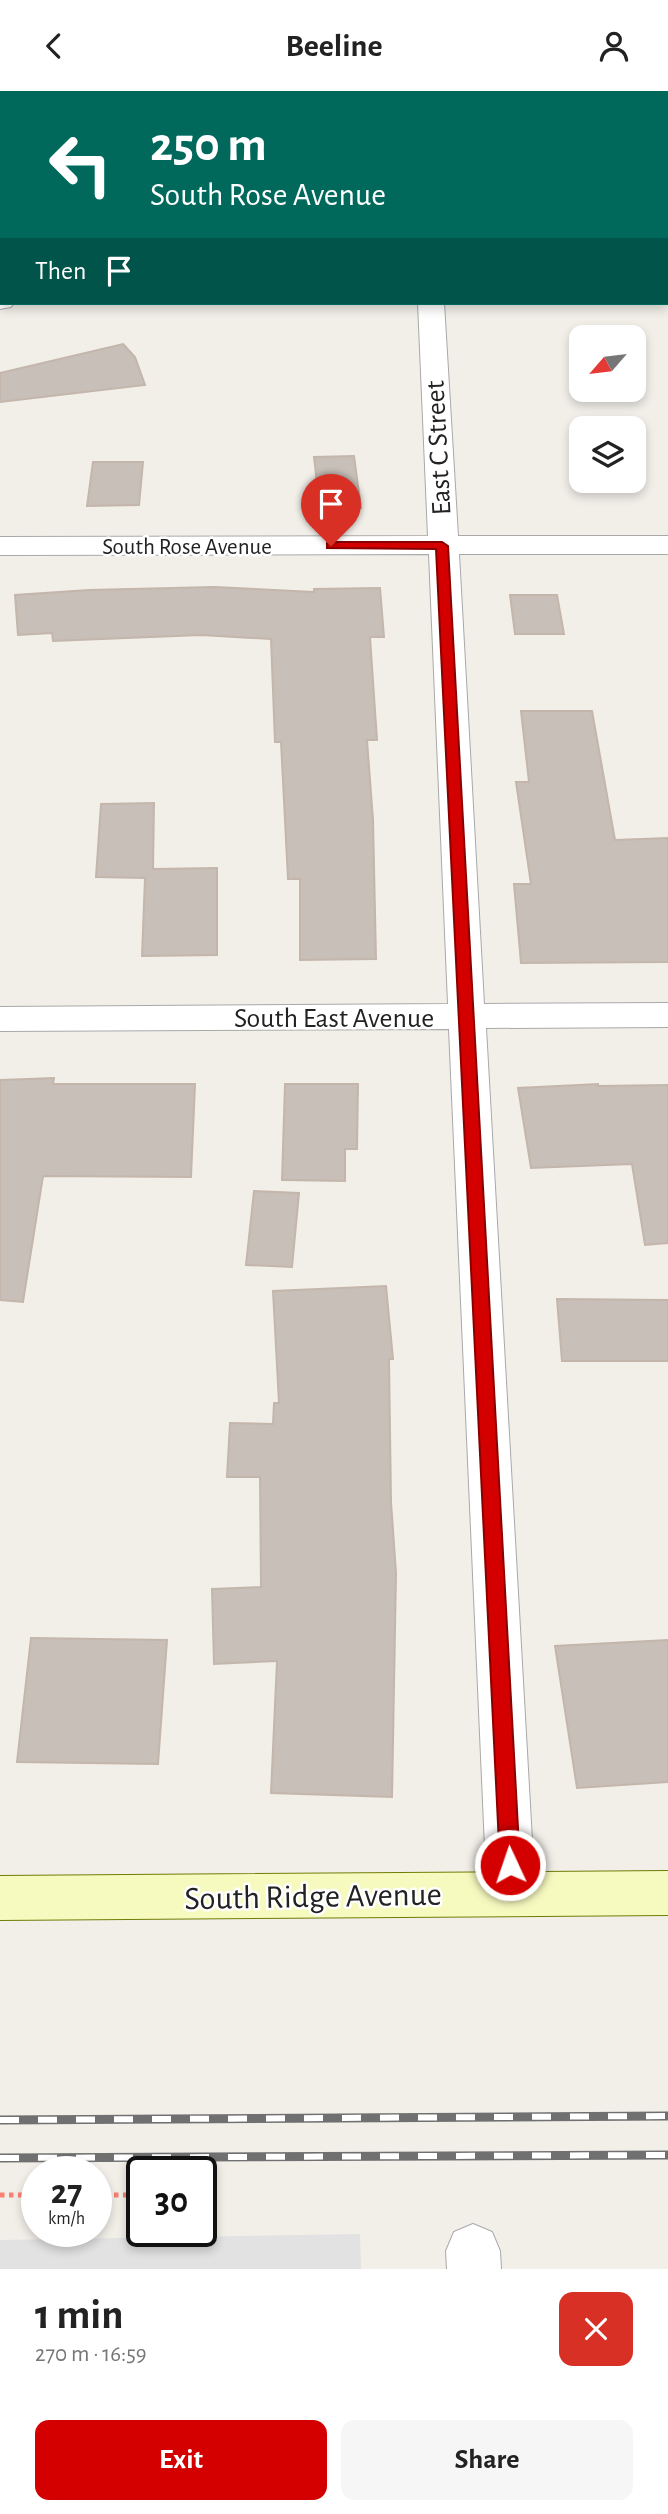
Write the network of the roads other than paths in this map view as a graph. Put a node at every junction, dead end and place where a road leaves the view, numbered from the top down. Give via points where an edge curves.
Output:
1 (430, 305) edge
2 (668, 545) edge
3 (0, 546) edge
4 (442, 546) junction
5 (668, 1015) edge
6 (466, 1016) junction
7 (0, 1019) edge
8 (511, 1893) junction
9 (668, 1893) edge
10 (0, 1898) edge

1 - 4 street, East C Street
2 - 4 street, South Rose Avenue
3 - 4 street, South Rose Avenue
4 - 6 street, East C Street
5 - 6 street, South East Avenue
6 - 7 street, South East Avenue
6 - 8 street, East C Street
8 - 9 street, South Ridge Avenue
8 - 10 street, South Ridge Avenue

